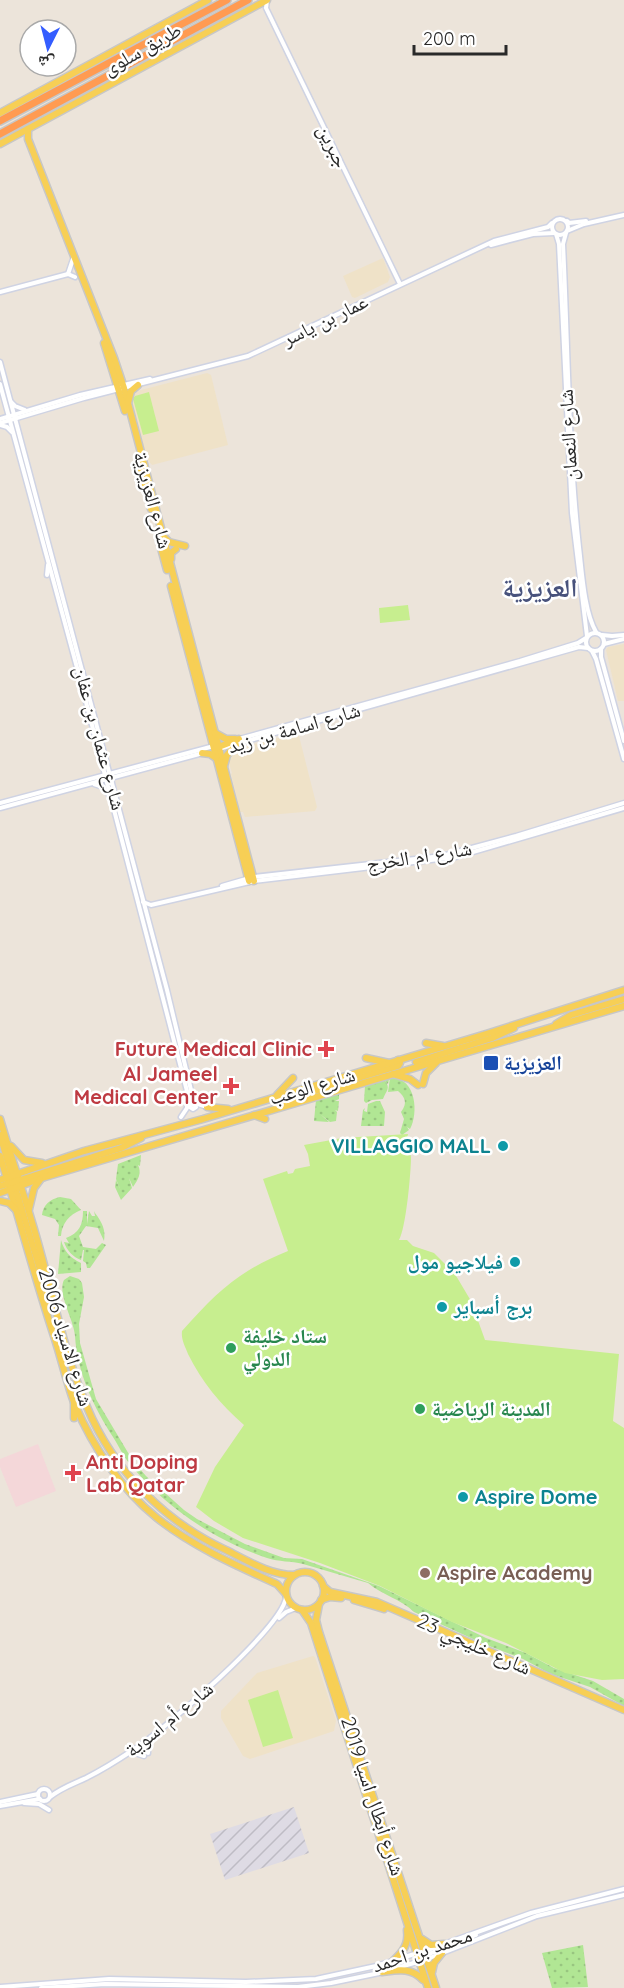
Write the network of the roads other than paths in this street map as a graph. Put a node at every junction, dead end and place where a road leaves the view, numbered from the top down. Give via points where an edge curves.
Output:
1 (208, 0) edge
2 (227, 0) edge
3 (248, 0) edge
4 (267, 0) edge
5 (258, 5) junction
6 (266, 8) junction
7 (0, 113) edge
8 (0, 121) edge
9 (28, 129) junction
10 (0, 134) edge
11 (18, 135) junction
12 (0, 144) edge
13 (624, 215) edge
14 (607, 219) junction
15 (566, 220) junction
16 (552, 223) junction
17 (566, 232) junction
18 (555, 233) junction
19 (487, 245) junction
20 (73, 259) junction
21 (68, 274) junction
22 (75, 277) dead end
23 (400, 284) junction
24 (0, 291) edge
25 (0, 362) edge
26 (157, 379) junction
27 (0, 384) edge
28 (138, 385) junction
29 (120, 387) junction
30 (10, 401) junction
31 (128, 407) junction
32 (29, 410) junction
33 (14, 416) junction
34 (8, 418) junction
35 (0, 422) edge
36 (12, 432) junction
37 (162, 536) junction
38 (185, 546) dead end
39 (176, 549) dead end
40 (48, 561) junction
41 (47, 575) dead end
42 (174, 580) junction
43 (596, 633) junction
44 (602, 635) junction
45 (624, 635) edge
46 (587, 637) junction
47 (624, 639) edge
48 (604, 644) junction
49 (601, 649) junction
50 (590, 650) junction
51 (215, 734) junction
52 (239, 741) junction
53 (624, 741) edge
54 (218, 747) junction
55 (202, 753) junction
56 (216, 759) junction
57 (624, 759) edge
58 (107, 764) junction
59 (224, 766) junction
60 (120, 770) junction
61 (108, 776) junction
62 (117, 776) junction
63 (91, 783) junction
64 (113, 788) junction
65 (111, 797) junction
66 (0, 803) edge
67 (624, 803) edge
68 (0, 808) edge
69 (624, 808) edge
70 (251, 879) junction
71 (143, 902) junction
72 (152, 905) junction
73 (146, 913) junction
74 (624, 990) edge
75 (624, 998) edge
76 (561, 1002) dead end
77 (624, 1006) edge
78 (558, 1010) junction
79 (522, 1022) junction
80 (553, 1026) junction
81 (426, 1044) dead end
82 (446, 1046) junction
83 (366, 1058) dead end
84 (401, 1059) junction
85 (440, 1060) junction
86 (390, 1063) junction
87 (416, 1066) junction
88 (392, 1074) junction
89 (293, 1078) dead end
90 (189, 1091) junction
91 (276, 1096) junction
92 (284, 1106) junction
93 (207, 1107) joint
94 (231, 1110) junction
95 (253, 1115) junction
96 (181, 1117) dead end
97 (0, 1119) edge
98 (265, 1119) dead end
99 (199, 1131) junction
100 (149, 1133) junction
101 (0, 1135) edge
102 (189, 1140) dead end
103 (9, 1143) junction
104 (130, 1152) junction
105 (0, 1156) edge
106 (124, 1161) dead end
107 (46, 1164) junction
108 (45, 1177) junction
109 (13, 1182) edge
110 (0, 1186) edge
111 (0, 1193) edge
112 (0, 1201) edge
113 (17, 1212) junction
114 (28, 1212) junction
115 (28, 1251) junction
116 (25, 1263) dead end
117 (57, 1317) junction
118 (80, 1389) junction
119 (71, 1392) junction
120 (75, 1403) junction
121 (74, 1418) dead end
122 (294, 1575) junction
123 (323, 1586) junction
124 (286, 1596) junction
125 (320, 1602) junction
126 (299, 1609) junction
127 (406, 1616) junction
128 (267, 1628) junction
129 (624, 1712) edge
130 (148, 1740) junction
131 (132, 1752) junction
132 (58, 1790) junction
133 (48, 1791) junction
134 (39, 1797) junction
135 (50, 1797) junction
136 (17, 1803) junction
137 (0, 1804) edge
138 (49, 1810) dead end
139 (624, 1889) edge
140 (624, 1895) edge
141 (403, 1909) junction
142 (478, 1932) junction
143 (419, 1933) junction
144 (444, 1944) junction
145 (442, 1953) junction
146 (422, 1957) junction
147 (393, 1961) junction
148 (384, 1972) junction
149 (432, 1976) junction
150 (170, 1985) junction
151 (204, 1986) junction
152 (0, 1987) edge
153 (431, 1987) edge
154 (41, 1988) edge
155 (179, 1988) edge
156 (198, 1988) edge

1 - 7 main road, طريق سلوى
2 - 8 highway, طريق سلوى
3 - 10 highway, طريق سلوى
4 - 5 main road, طريق سلوى
4 - 6 street
5 - 6 street
5 - 9 main road, طريق سلوى
6 - 23 street, جبرين
9 - 11 main road, طريق سلوى
9 - 29 main road, شارع العزيزية via 28,139 111,351
11 - 12 main road, طريق سلوى
11 - 20 main road, شارع العزيزية via 27,142
13 - 14 street
14 - 15 street via 574,223
14 - 17 street
15 - 16 street
15 - 17 street
16 - 18 street
16 - 19 street, عمار بن ياسر
17 - 18 street
17 - 43 street, شارع النعمان via 563,244 576,513 585,592
18 - 19 street, عمار بن ياسر
18 - 46 street, شارع النعمان via 559,244 573,525
19 - 23 street, عمار بن ياسر
20 - 21 street
20 - 29 main road, شارع العزيزية
21 - 22 street
21 - 24 street
23 - 26 street, عمار بن ياسر via 262,351
25 - 30 street, شارع عثمان بن عفان
26 - 28 street, عمار بن ياسر
26 - 29 street, عمار بن ياسر
27 - 34 street, شارع عثمان بن عفان
28 - 29 street, عمار بن ياسر
28 - 31 main road via 129,396
29 - 31 main road, شارع العزيزية
29 - 32 street, عمار بن ياسر
29 - 33 street, عمار بن ياسر
29 - 54 main road, شارع العزيزية
30 - 32 street via 21,410
30 - 33 street, شارع عثمان بن عفان
31 - 37 main road, شارع العزيزية
32 - 33 street, عمار بن ياسر
33 - 34 street, عمار بن ياسر
33 - 58 street, شارع عثمان بن عفان
34 - 35 street, عمار بن ياسر
34 - 36 street, شارع عثمان بن عفان
35 - 36 street
36 - 40 street, شارع عثمان بن عفان
37 - 38 main road
37 - 42 main road, شارع العزيزية
39 - 42 main road via 170,556
40 - 41 street
40 - 61 street, شارع عثمان بن عفان
42 - 51 main road, شارع العزيزية
43 - 44 street
43 - 46 street
44 - 45 street
44 - 48 street
46 - 50 street
46 - 52 street, شارع اسامة بن زيد via 518,662
47 - 48 street
48 - 49 street
49 - 50 street
49 - 53 street
50 - 52 street, شارع اسامة بن زيد via 579,647
50 - 57 street via 596,659
51 - 52 main road
51 - 54 main road, شارع العزيزية
52 - 54 main road
52 - 59 main road via 227,755
54 - 55 street, شارع اسامة بن زيد
54 - 56 main road, شارع العزيزية
54 - 59 main road, شارع العزيزية
54 - 60 street, شارع اسامة بن زيد
55 - 56 main road
55 - 62 street, شارع اسامة بن زيد
56 - 70 main road, شارع العزيزية via 238,852
58 - 60 street
58 - 61 street, شارع عثمان بن عفان
59 - 70 main road, شارع العزيزية
60 - 61 street, شارع اسامة بن زيد
61 - 62 street, شارع اسامة بن زيد
61 - 63 street, شارع اسامة بن زيد
61 - 64 street, شارع عثمان بن عفان
61 - 65 street, شارع عثمان بن عفان
61 - 66 street, شارع اسامة بن زيد
62 - 64 street
63 - 65 street via 103,787
63 - 68 street, شارع اسامة بن زيد
64 - 71 street, شارع عثمان بن عفان
65 - 90 street, شارع عثمان بن عفان
67 - 70 street, شارع ام الخرج via 442,856
69 - 70 street, شارع ام الخرج via 456,857
70 - 72 street, شارع ام الخرج
71 - 72 street
71 - 73 street, شارع عثمان بن عفان
72 - 73 street
73 - 90 street, شارع عثمان بن عفان
74 - 78 main road, شارع الوعب
75 - 80 main road via 568,1016
76 - 78 main road
77 - 80 main road, شارع الوعب
78 - 79 main road, شارع الوعب
79 - 82 main road, شارع الوعب
79 - 87 main road via 507,1032
80 - 85 main road, شارع الوعب
81 - 82 main road
82 - 84 main road, شارع الوعب
83 - 86 main road
84 - 86 main road, شارع الوعب
84 - 87 main road
84 - 92 main road via 398,1066 295,1097
85 - 87 main road, شارع الوعب
85 - 88 main road via 428,1069 420,1085
86 - 91 main road, شارع الوعب
87 - 88 main road, شارع الوعب
88 - 92 main road, شارع الوعب
89 - 91 main road
90 - 93 street, شارع عثمان بن عفان via 198,1104
90 - 96 street, شارع عثمان بن عفان via 186,1111
91 - 94 main road, شارع الوعب
92 - 95 main road, شارع الوعب
93 - 94 main road
94 - 100 main road, شارع الوعب
95 - 98 main road
95 - 99 main road, شارع الوعب
97 - 103 main road
99 - 102 main road
99 - 104 main road, شارع الوعب
100 - 107 main road, شارع الوعب
100 - 109 main road via 128,1145
101 - 109 main road
103 - 107 main road via 24,1160
103 - 109 main road
104 - 106 main road
104 - 108 main road, شارع الوعب
105 - 109 main road
107 - 109 main road, شارع الوعب
108 - 109 main road, شارع الوعب
108 - 114 main road via 34,1187
109 - 110 main road
109 - 111 main road, شارع الوعب
109 - 113 main road, شارع الاسياد 2006
109 - 114 main road, شارع الاسياد 2006
109 - 117 main road
112 - 113 main road
113 - 115 main road, شارع الاسياد 2006
114 - 117 main road, شارع الاسياد 2006
115 - 116 main road
115 - 119 main road, شارع الاسياد 2006
117 - 118 main road, شارع الاسياد 2006
118 - 119 main road
118 - 122 main road, شارع الاسياد 2006 via 115,1456 162,1509 212,1544 277,1574
119 - 120 main road, شارع الاسياد 2006
120 - 121 main road
120 - 124 main road, شارع الاسياد 2006 via 93,1443 140,1503 200,1548 277,1584
122 - 123 main road via 310,1573
122 - 124 main road via 287,1583
123 - 125 main road
123 - 127 main road, شارع خليجي 23 via 330,1592 363,1598
124 - 126 main road
124 - 128 street, شارع أم اسوية via 282,1610
125 - 126 main road via 311,1609
125 - 127 main road, شارع خليجي 23 via 335,1597 352,1599
125 - 143 main road, شارع أبطال اسيا 2019 via 316,1620 319,1632
126 - 128 street, شارع أم اسوية via 284,1613
126 - 141 main road, شارع أبطال اسيا 2019 via 311,1623
127 - 129 main road, شارع خليجي 23
128 - 130 street, شارع أم اسوية via 201,1696
130 - 131 street, شارع أم اسوية
130 - 131 street via 146,1754
131 - 132 street, شارع أم اسوية
132 - 133 street, شارع أم اسوية
132 - 135 street, شارع أم اسوية
133 - 134 street, شارع أم اسوية via 42,1789
133 - 135 street
134 - 135 street via 46,1801
134 - 136 street
134 - 137 street
136 - 137 street
136 - 138 street via 37,1803
139 - 142 street, محمد بن احمد via 531,1912
140 - 145 street, محمد بن احمد via 537,1917
141 - 146 main road, شارع أبطال اسيا 2019
141 - 147 main road via 407,1939 404,1950
142 - 144 street, محمد بن احمد
142 - 146 street
143 - 144 main road via 428,1945
143 - 146 main road, شارع أبطال اسيا 2019
144 - 146 street, محمد بن احمد
145 - 146 street, محمد بن احمد
145 - 149 main road via 434,1963
146 - 147 street, محمد بن احمد
146 - 148 street, محمد بن احمد
146 - 149 main road, شارع أبطال اسيا 2019
146 - 153 main road, شارع أبطال اسيا 2019
147 - 152 street, محمد بن احمد via 349,1973 294,1980 109,1979
148 - 151 street, محمد بن احمد via 315,1986
148 - 153 main road via 413,1972
149 - 153 main road, شارع أبطال اسيا 2019
150 - 151 street, محمد بن احمد
150 - 154 street, محمد بن احمد
150 - 155 street
151 - 156 street

